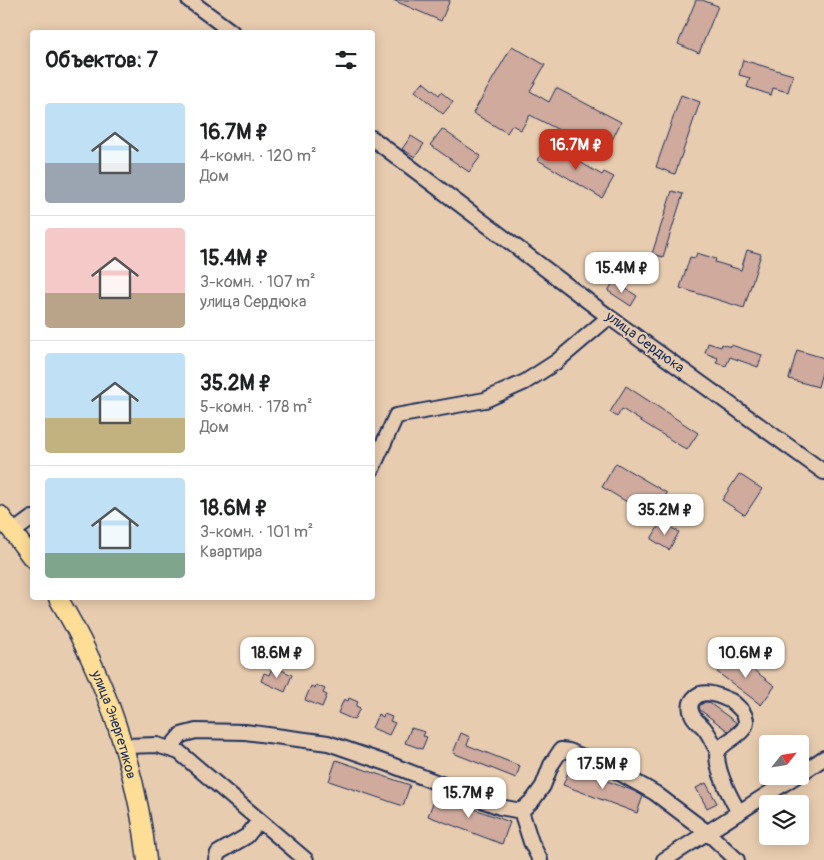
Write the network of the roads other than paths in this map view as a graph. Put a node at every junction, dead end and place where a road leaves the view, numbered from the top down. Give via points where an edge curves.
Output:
1 (189, 0) edge
2 (229, 30) edge
3 (375, 140) edge
4 (609, 317) junction
5 (375, 462) edge
6 (824, 472) edge
7 (0, 515) edge
8 (30, 519) edge
9 (13, 532) junction
10 (30, 555) edge
11 (59, 600) edge
12 (125, 746) junction
13 (170, 748) junction
14 (718, 751) dead end
15 (822, 763) edge
16 (809, 770) edge
17 (782, 785) edge
18 (521, 811) junction
19 (739, 812) junction
20 (260, 821) junction
21 (708, 833) junction
22 (147, 860) edge
23 (216, 860) edge
24 (306, 860) edge
25 (540, 860) edge
26 (664, 860) edge
27 (737, 860) edge

1 - 2 street
3 - 4 street, улица Сердюка
4 - 5 street via 556,362 525,382 485,400 396,416
4 - 6 street, улица Сердюка
7 - 9 main road
8 - 9 street
9 - 10 main road
11 - 12 main road, улица Энергетиков via 77,629
12 - 13 street
12 - 22 main road, улица Энергетиков
13 - 18 street via 180,735 196,731 244,732 328,743 500,807
13 - 20 street via 189,758
14 - 19 street via 721,774
15 - 16 street
17 - 19 street
18 - 21 street via 543,786 561,750 570,751 655,793
18 - 25 street
19 - 21 street
20 - 23 street via 247,836 218,853
20 - 24 street
21 - 26 street
21 - 27 street

